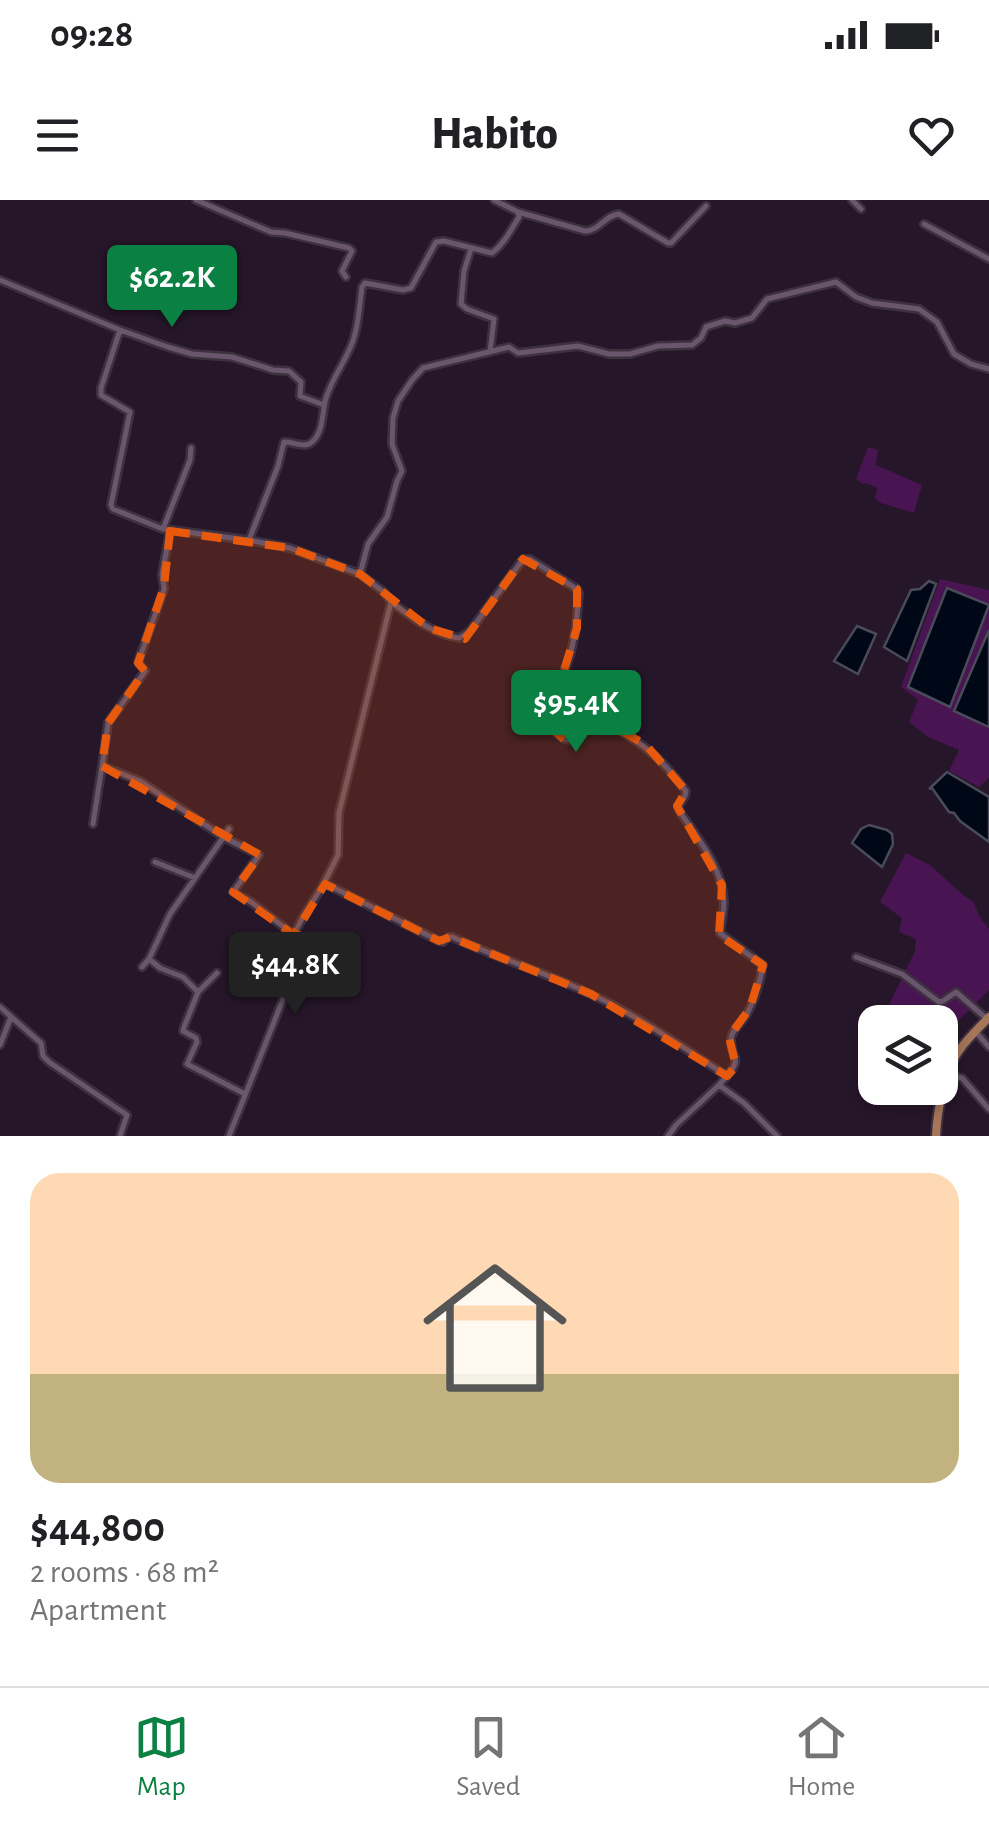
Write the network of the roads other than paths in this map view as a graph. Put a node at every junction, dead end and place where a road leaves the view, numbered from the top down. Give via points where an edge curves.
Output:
1 (196, 200) edge
2 (494, 200) edge
3 (852, 200) edge
4 (706, 206) dead end
5 (861, 209) dead end
6 (518, 212) junction
7 (924, 224) dead end
8 (471, 249) junction
9 (989, 259) edge
10 (346, 277) dead end
11 (0, 280) edge
12 (120, 330) junction
13 (490, 352) junction
14 (989, 369) edge
15 (324, 405) junction
16 (192, 448) dead end
17 (167, 530) junction
18 (249, 540) junction
19 (360, 574) junction
20 (391, 602) junction
21 (102, 766) junction
22 (93, 824) dead end
23 (229, 829) dead end
24 (223, 836) junction
25 (156, 862) dead end
26 (195, 878) junction
27 (324, 884) junction
28 (294, 935) junction
29 (856, 956) dead end
30 (149, 959) junction
31 (142, 967) dead end
32 (217, 973) dead end
33 (198, 992) junction
34 (0, 1006) edge
35 (11, 1017) junction
36 (988, 1018) edge
37 (976, 1032) junction
38 (0, 1045) edge
39 (989, 1047) edge
40 (958, 1052) edge
41 (727, 1076) junction
42 (958, 1077) edge
43 (719, 1085) junction
44 (246, 1094) junction
45 (941, 1105) edge
46 (989, 1108) edge
47 (120, 1136) edge
48 (229, 1136) edge
49 (668, 1136) edge
50 (777, 1136) edge
51 (936, 1136) edge

1 - 10 street via 271,232 349,248
2 - 6 street
3 - 5 street
4 - 6 street via 668,243 620,214 585,231
6 - 8 street via 496,251
7 - 9 street
8 - 13 street via 461,304 494,318
8 - 15 street via 436,242 411,288 365,283 355,336
11 - 12 street
12 - 15 street via 192,354 289,371 301,382 300,396
12 - 17 street via 101,388 105,399 130,412 111,504
13 - 14 street via 578,346 630,354 692,344 706,327 752,318 767,299 836,282 872,303 919,309 937,322 954,354
13 - 19 street via 423,368 405,388 392,444 402,472
15 - 18 street via 315,440 304,446 284,442
16 - 17 street
17 - 18 street
17 - 21 street via 164,589 138,660 145,671 108,723
18 - 19 street
19 - 20 street
20 - 27 street via 338,813 338,855
20 - 41 street via 444,636 459,638 523,559 577,589 577,628 562,677 536,714 564,740 593,714 646,745 686,792 679,810 722,885 720,933 763,965 750,1008 732,1034 737,1060
21 - 22 street
21 - 24 street via 140,781
23 - 24 street
24 - 26 street
24 - 28 street via 259,855 234,894
25 - 26 street
26 - 30 street
27 - 28 street
27 - 41 street via 439,941 452,938 591,994
28 - 44 street via 286,994
29 - 36 street via 902,974 939,1002 956,992
30 - 31 street
30 - 33 street
32 - 33 street
33 - 44 street via 184,1026 197,1042 187,1064
34 - 35 street
35 - 38 street
35 - 47 street via 41,1043 49,1062 127,1115
36 - 37 main road
37 - 39 street
37 - 40 main road
41 - 43 street
42 - 46 street
43 - 49 street
43 - 50 street
44 - 48 street
45 - 51 main road

